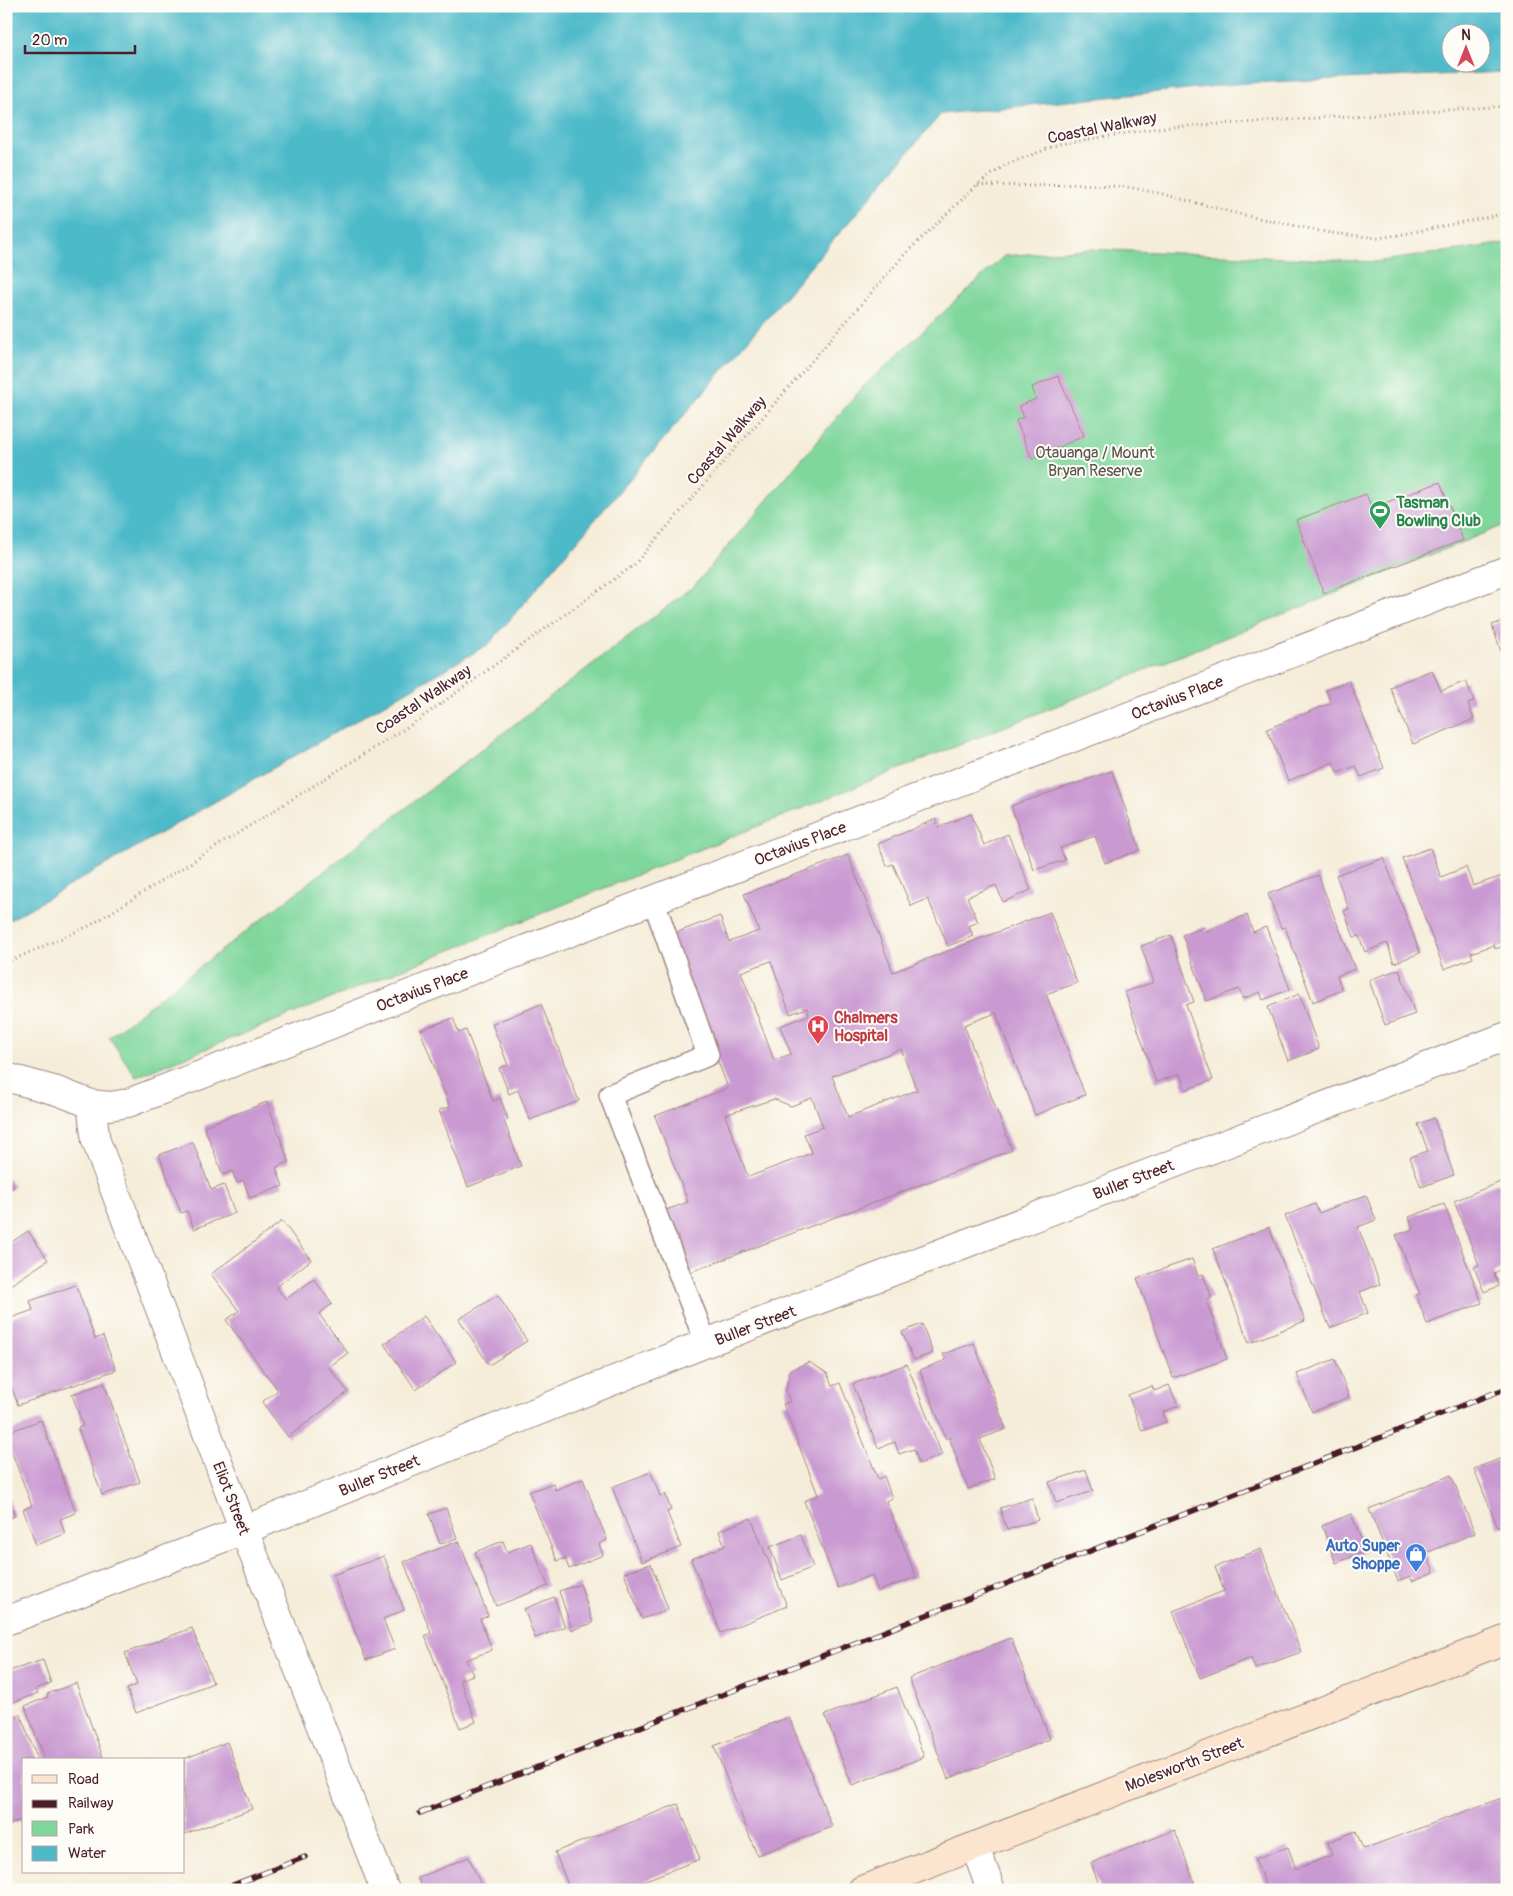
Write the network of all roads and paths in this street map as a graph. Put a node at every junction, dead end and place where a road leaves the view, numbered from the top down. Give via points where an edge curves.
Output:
1 (1507, 106) edge
2 (976, 185) junction
3 (1507, 213) edge
4 (1507, 570) edge
5 (654, 899) junction
6 (6, 963) edge
7 (1507, 1036) edge
8 (6, 1077) edge
9 (90, 1104) junction
10 (706, 1343) junction
11 (244, 1530) junction
12 (6, 1620) edge
13 (1507, 1639) edge
14 (975, 1846) junction
15 (385, 1890) edge
16 (862, 1890) edge
17 (991, 1890) edge

1 - 2 path, Coastal Walkway via 1157,128 1060,144 1005,165
2 - 3 path via 1127,187 1320,232 1378,238
2 - 6 path, Coastal Walkway via 905,254 634,565 405,728 91,925
4 - 5 street, Octavius Place
5 - 9 street, Octavius Place via 128,1103 110,1106
5 - 10 lane via 708,1055 610,1095
7 - 10 street, Buller Street
8 - 9 street, Octavius Place
9 - 11 street, Eliot Street via 96,1141
10 - 11 street, Buller Street
11 - 12 street, Buller Street
11 - 15 street, Eliot Street
13 - 14 main road, Molesworth Street
14 - 16 main road, Molesworth Street
14 - 17 street

